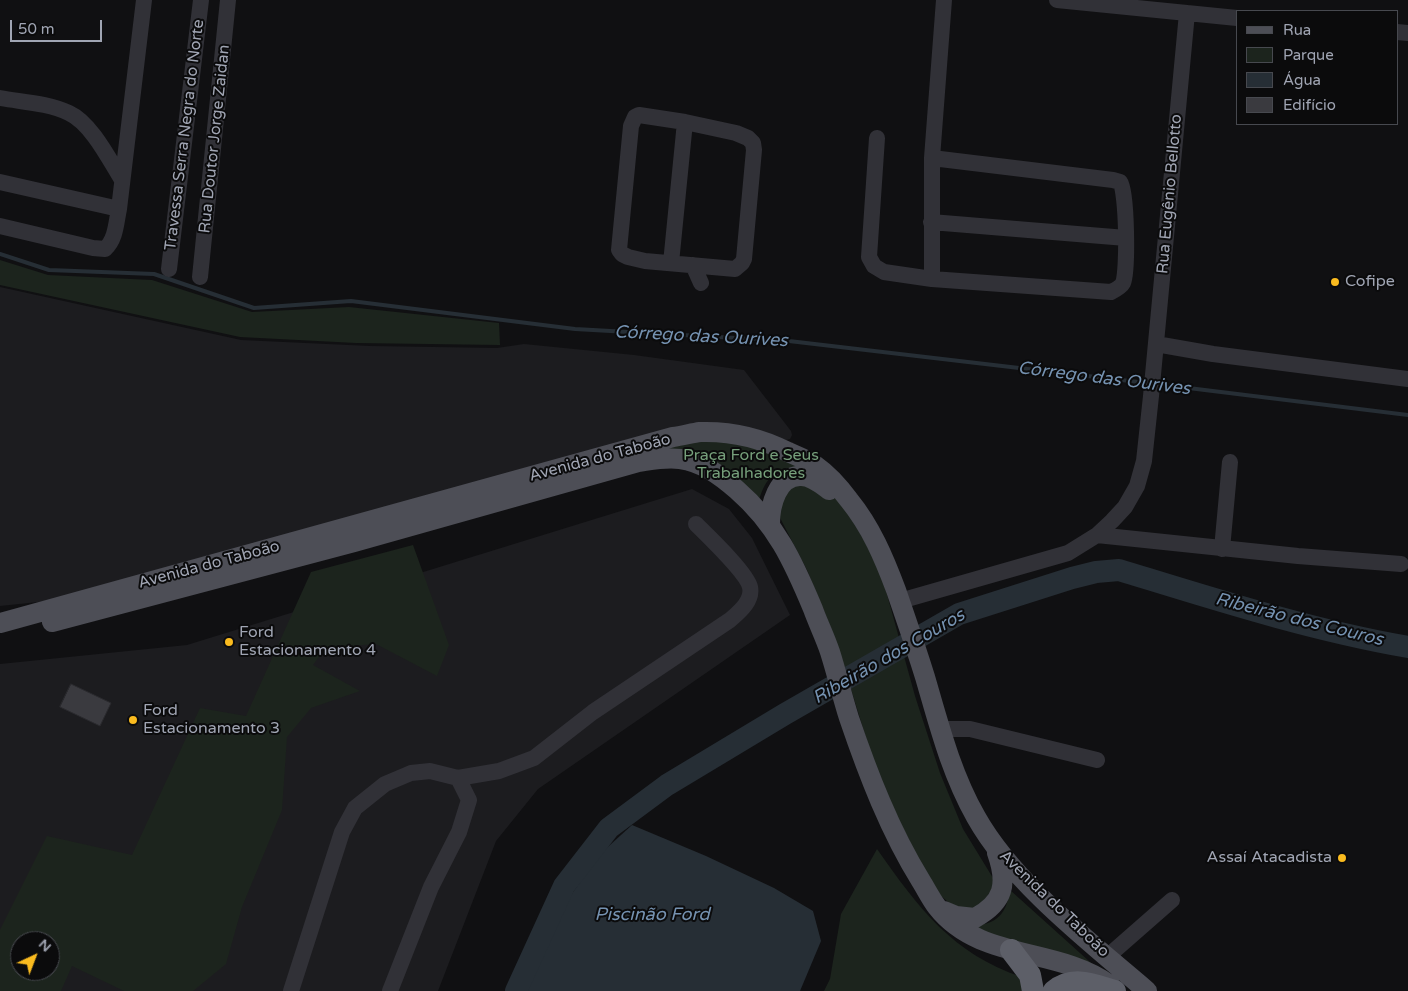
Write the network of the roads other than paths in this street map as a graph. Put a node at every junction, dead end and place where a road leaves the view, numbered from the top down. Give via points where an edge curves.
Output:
1 (144, 0) edge
2 (201, 0) edge
3 (228, 0) edge
4 (944, 0) edge
5 (1057, 0) edge
6 (1187, 13) junction
7 (1236, 18) edge
8 (0, 98) edge
9 (685, 122) junction
10 (877, 138) dead end
11 (932, 158) junction
12 (122, 180) junction
13 (0, 182) edge
14 (119, 209) junction
15 (931, 222) junction
16 (0, 226) edge
17 (1126, 238) junction
18 (672, 263) junction
19 (693, 265) junction
20 (169, 269) dead end
21 (200, 277) dead end
22 (932, 279) junction
23 (701, 283) dead end
24 (1156, 344) junction
25 (1408, 379) edge
26 (1230, 462) dead end
27 (802, 468) junction
28 (696, 524) dead end
29 (770, 524) junction
30 (1097, 535) junction
31 (1222, 549) junction
32 (1401, 564) dead end
33 (902, 607) junction
34 (0, 623) edge
35 (0, 636) edge
36 (940, 729) junction
37 (1097, 760) dead end
38 (458, 778) junction
39 (995, 848) junction
40 (1172, 900) dead end
41 (938, 908) junction
42 (1011, 950) junction
43 (1107, 956) junction
44 (290, 991) edge
45 (390, 991) edge
46 (1033, 991) edge
47 (1054, 991) edge
48 (1116, 991) edge
49 (1146, 991) edge

1 - 12 street
2 - 20 street, Travessa Serra Negra do Norte
3 - 21 street, Rua Doutor Jorge Zaidan
4 - 11 street
5 - 6 street
6 - 7 street
6 - 24 street, Rua Eugênio Bellotto
8 - 12 street via 54,107 70,113 89,130
9 - 18 street
9 - 18 street via 646,116 635,117 632,121 619,244 619,250 628,257
9 - 19 street via 742,135 752,143 754,150 742,264 735,269
10 - 22 street via 869,257 874,266 884,272
11 - 15 street
11 - 17 street via 1120,182 1124,191
12 - 14 street
13 - 14 street
14 - 16 street via 114,235 105,250
15 - 17 street
15 - 22 street
17 - 22 street via 1123,283 1111,292
18 - 19 street
19 - 23 street
24 - 25 street
24 - 30 street, Rua Eugênio Bellotto via 1144,461 1125,507
26 - 31 street
27 - 29 main road via 778,489 772,504
27 - 33 main road, Avenida do Taboão via 811,478 854,506 882,551
27 - 34 main road, Avenida do Taboão via 770,443 733,434 700,432 673,437
28 - 38 street via 744,577 750,588 745,606 730,620 593,712 534,758 499,771
29 - 35 main road, Avenida do Taboão via 723,477 681,459 661,458
29 - 41 main road, Avenida do Taboão via 786,548 829,650 849,718 882,806 908,860
30 - 31 street
30 - 33 street, Rua Eugênio Bellotto via 1068,553
31 - 32 street
33 - 36 main road, Avenida do Taboão
36 - 37 street via 970,730
36 - 39 main road, Avenida do Taboão via 960,788
38 - 44 street via 430,772 410,773 385,784 356,808 342,832
38 - 45 street via 470,800
39 - 41 main road via 1004,879 996,903 975,918 956,916
39 - 43 main road, Avenida do Taboão via 1025,881
40 - 43 street
41 - 42 main road, Avenida do Taboão via 962,930 991,945
42 - 46 highway via 1030,975
42 - 48 main road, Avenida do Taboão via 1068,964 1104,981
43 - 49 main road, Avenida do Taboão
47 - 48 highway via 1073,982

